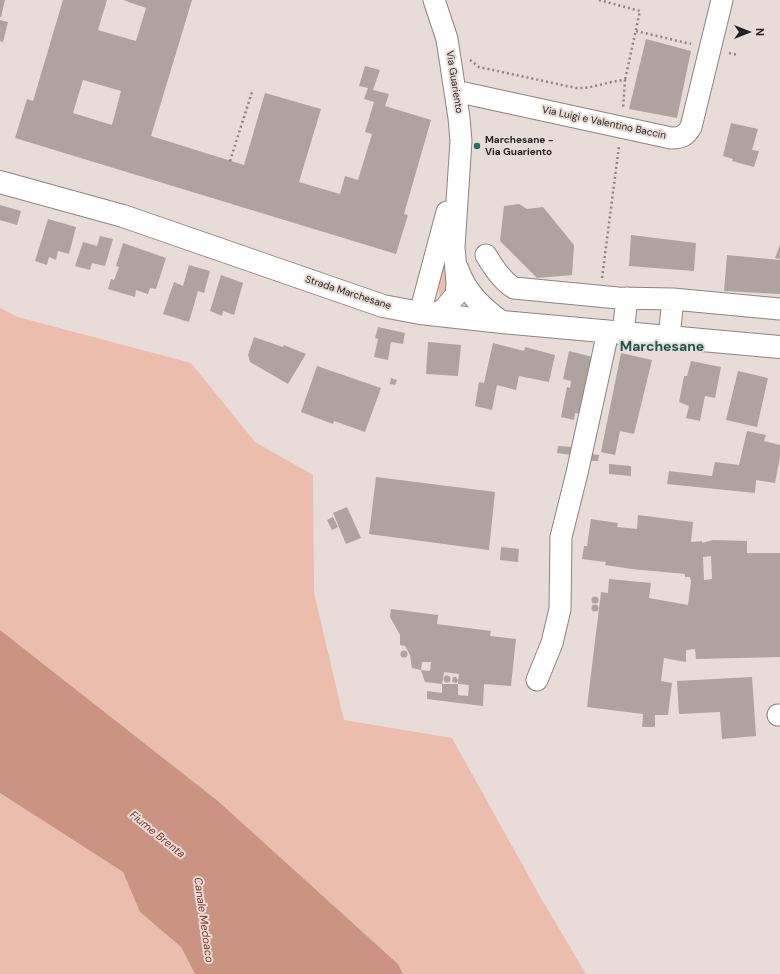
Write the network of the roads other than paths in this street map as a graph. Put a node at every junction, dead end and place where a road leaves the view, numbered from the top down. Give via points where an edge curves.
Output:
1 (434, 0) edge
2 (722, 0) edge
3 (455, 91) junction
4 (459, 167) junction
5 (0, 182) edge
6 (486, 255) dead end
7 (456, 263) junction
8 (627, 298) junction
9 (673, 299) junction
10 (780, 309) edge
11 (427, 314) junction
12 (502, 322) junction
13 (616, 332) junction
14 (669, 337) junction
15 (780, 346) edge
16 (537, 680) dead end

1 - 3 street, Via Guariento via 447,39
2 - 3 street, Via Luigi e Valentino Baccin via 691,127 682,137 671,138
3 - 4 street, Via Guariento via 459,118
4 - 7 street, Via Guariento via 454,247
4 - 11 street, Via Guariento
5 - 11 main road, Strada Marchesane via 123,216 384,306
6 - 8 street via 494,268 514,288
7 - 11 street, Via Guariento via 456,295 443,310
7 - 12 street, Via Guariento via 470,294
8 - 9 street
8 - 13 street
9 - 10 street
9 - 14 street
11 - 12 main road, Strada Marchesane
12 - 13 main road, Strada Marchesane
13 - 14 main road, Strada Marchesane
13 - 16 street via 561,537 558,616 552,643
14 - 15 main road, Strada Marchesane

